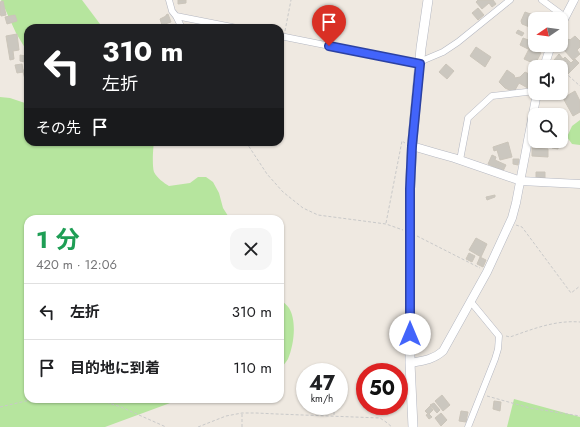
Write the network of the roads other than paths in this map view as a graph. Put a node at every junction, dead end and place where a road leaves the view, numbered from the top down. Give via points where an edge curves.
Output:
1 (169, 0) edge
2 (428, 0) edge
3 (510, 0) edge
4 (542, 0) edge
5 (574, 0) edge
6 (559, 12) edge
7 (568, 13) edge
8 (176, 16) junction
9 (180, 24) edge
10 (217, 24) edge
11 (284, 37) edge
12 (420, 64) junction
13 (528, 92) edge
14 (536, 100) edge
15 (412, 146) junction
16 (460, 160) junction
17 (521, 181) junction
18 (580, 184) edge
19 (471, 302) junction
20 (410, 363) junction
21 (413, 427) edge
22 (468, 427) edge

1 - 8 street
2 - 12 main road
3 - 12 street via 458,42
4 - 6 street
5 - 7 street
8 - 9 street
8 - 10 street
11 - 12 street
12 - 15 main road
13 - 16 street via 492,96 468,118
14 - 17 street
15 - 16 street
15 - 20 main road via 409,232
16 - 17 street
17 - 18 street
17 - 19 street via 510,222
19 - 20 street via 443,351 428,360
19 - 22 street via 499,336 495,359
20 - 21 main road

